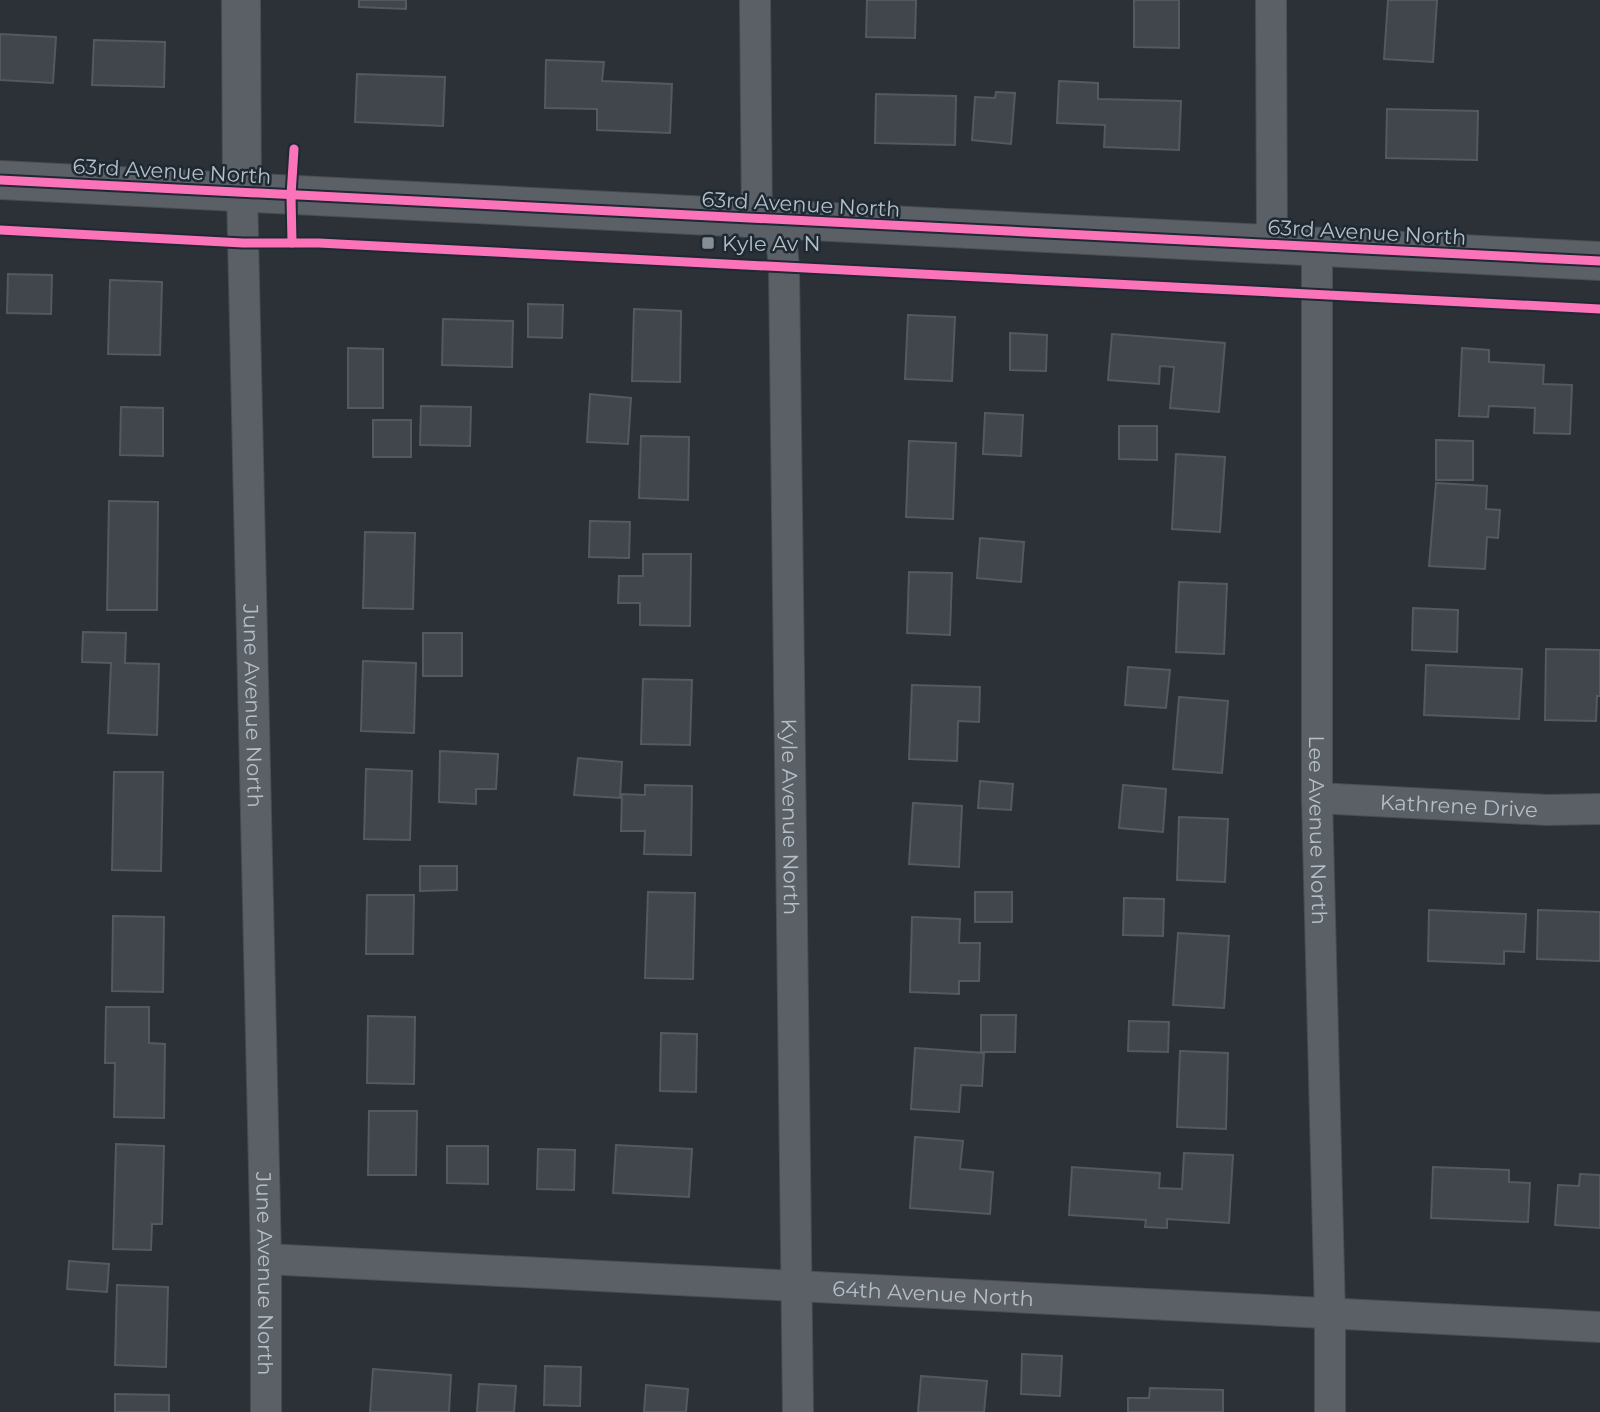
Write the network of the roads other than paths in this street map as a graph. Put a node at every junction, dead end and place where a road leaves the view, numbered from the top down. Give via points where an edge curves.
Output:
1 (241, 0) edge
2 (755, 0) edge
3 (1271, 0) edge
4 (0, 180) edge
5 (242, 192) junction
6 (768, 220) junction
7 (1272, 244) junction
8 (1317, 247) junction
9 (1600, 261) edge
10 (1317, 798) junction
11 (1600, 809) edge
12 (266, 1259) junction
13 (798, 1286) junction
14 (1330, 1315) junction
15 (1600, 1327) edge
16 (266, 1412) edge
17 (798, 1412) edge
18 (1330, 1412) edge

1 - 5 street, June Avenue North
2 - 6 street, Kyle Avenue North
3 - 7 street
4 - 5 street, 63rd Avenue North
5 - 6 street, 63rd Avenue North
5 - 12 street, June Avenue North
6 - 7 street, 63rd Avenue North
6 - 13 street, Kyle Avenue North via 785,295
7 - 8 street, 63rd Avenue North
8 - 9 street, 63rd Avenue North
8 - 10 street, Lee Avenue North
10 - 11 street, Kathrene Drive
10 - 14 street, Lee Avenue North
12 - 13 street, 64th Avenue North
12 - 16 street, June Avenue North
13 - 14 street, 64th Avenue North
13 - 17 street, Kyle Avenue North
14 - 15 street, 64th Avenue North
14 - 18 street, Lee Avenue North

